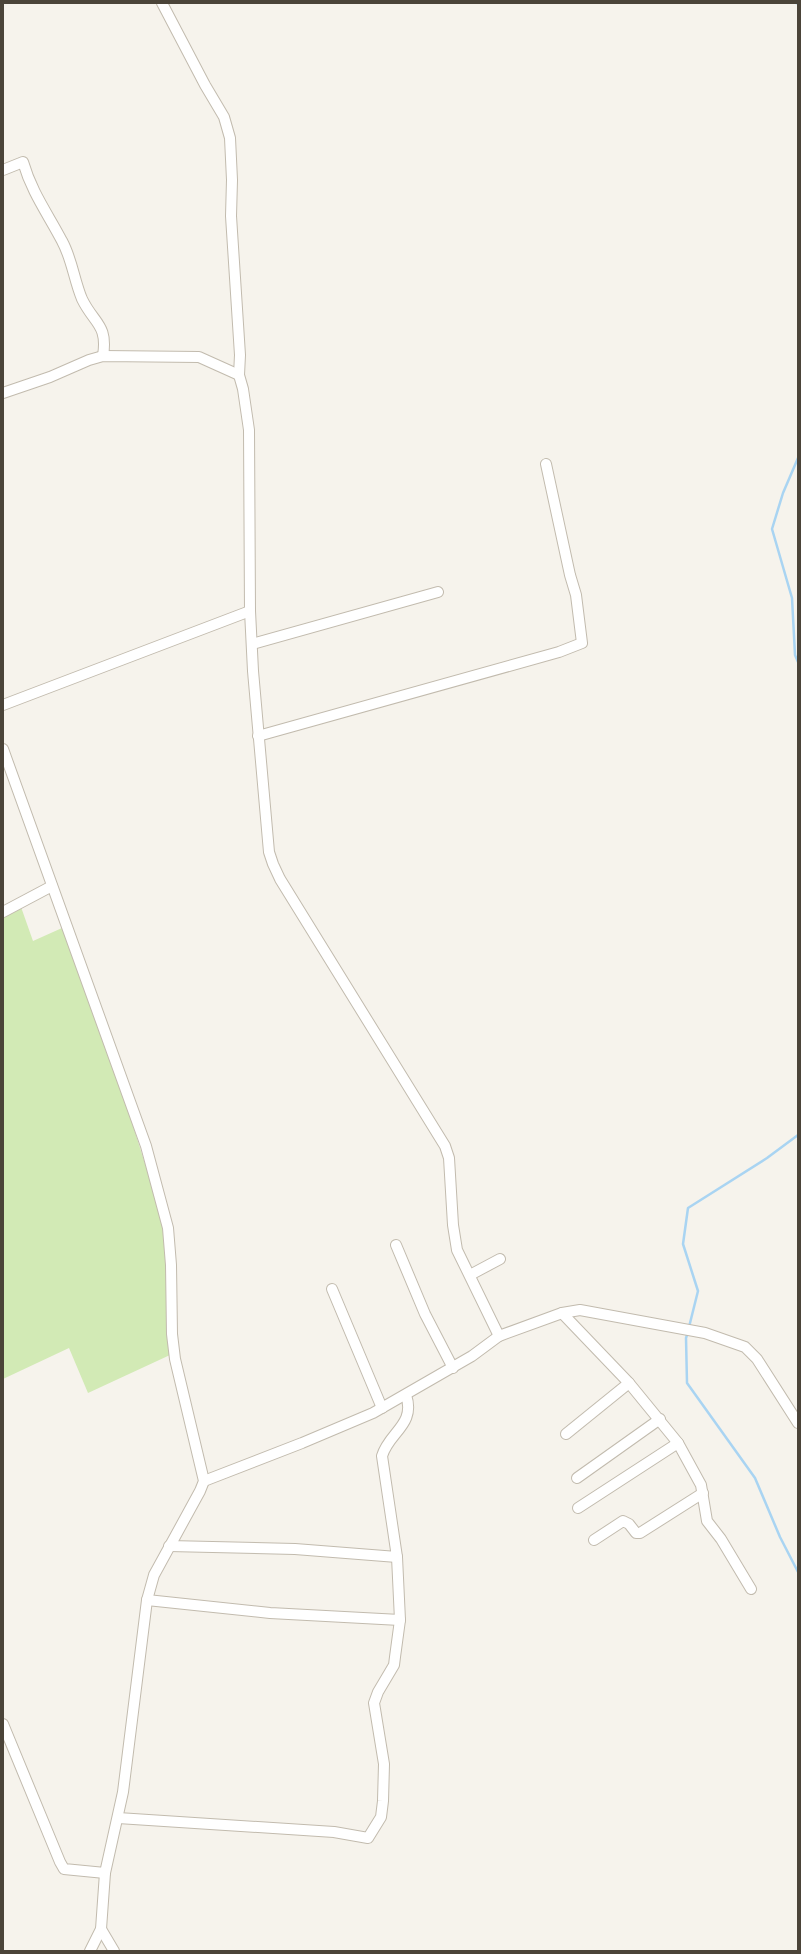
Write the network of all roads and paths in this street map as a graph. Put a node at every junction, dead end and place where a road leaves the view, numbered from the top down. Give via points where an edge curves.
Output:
1 (162, 3) edge
2 (3, 170) edge
3 (103, 356) junction
4 (238, 375) junction
5 (3, 393) edge
6 (546, 464) dead end
7 (438, 592) dead end
8 (250, 611) junction
9 (252, 644) junction
10 (3, 705) edge
11 (258, 736) junction
12 (3, 749) edge
13 (52, 886) junction
14 (3, 912) edge
15 (396, 1245) dead end
16 (500, 1259) dead end
17 (470, 1275) junction
18 (332, 1289) dead end
19 (562, 1313) junction
20 (498, 1336) junction
21 (453, 1368) junction
22 (629, 1383) junction
23 (406, 1395) junction
24 (382, 1408) junction
25 (660, 1419) junction
26 (798, 1423) edge
27 (566, 1434) dead end
28 (678, 1443) junction
29 (577, 1478) dead end
30 (204, 1481) junction
31 (703, 1494) junction
32 (578, 1508) dead end
33 (594, 1540) dead end
34 (169, 1546) junction
35 (397, 1557) junction
36 (751, 1589) dead end
37 (147, 1600) junction
38 (400, 1620) junction
39 (3, 1724) edge
40 (118, 1818) junction
41 (105, 1873) junction
42 (101, 1929) junction
43 (90, 1951) edge
44 (114, 1951) edge

1 - 4 street via 224,118 230,138 230,216 240,355
2 - 3 street via 22,162 29,183 63,242 83,300 102,327
3 - 4 street via 200,357
3 - 5 street via 50,378
4 - 8 street via 243,389 248,430
6 - 11 street via 576,594 582,643 559,652
7 - 9 street
8 - 9 street
8 - 10 street
9 - 11 street
11 - 17 street via 266,826 273,864 445,1146 449,1158 454,1239
12 - 13 street
13 - 14 street
13 - 30 street via 146,1146 163,1208 170,1246 170,1309 175,1359
15 - 21 street via 422,1308
16 - 17 street
17 - 20 street
18 - 24 street
19 - 20 street
19 - 22 street
19 - 26 street via 590,1310 705,1332 745,1347 751,1352
20 - 21 street via 485,1348
21 - 23 street
22 - 25 street
22 - 27 street
23 - 24 street
23 - 35 street via 409,1410 405,1422 382,1456
24 - 30 street via 302,1443
25 - 28 street
25 - 29 street
28 - 31 street via 701,1485
28 - 32 street
30 - 34 street
31 - 33 street via 640,1533 636,1533 623,1521
31 - 36 street via 707,1521
34 - 35 street via 295,1549
34 - 37 street via 154,1576
35 - 38 street
37 - 38 street via 270,1613
37 - 40 street
38 - 40 street via 394,1665 374,1703 384,1764 383,1801 381,1817 368,1838 334,1832
39 - 41 street via 64,1869
40 - 41 street
41 - 42 street
42 - 43 street
42 - 44 street

